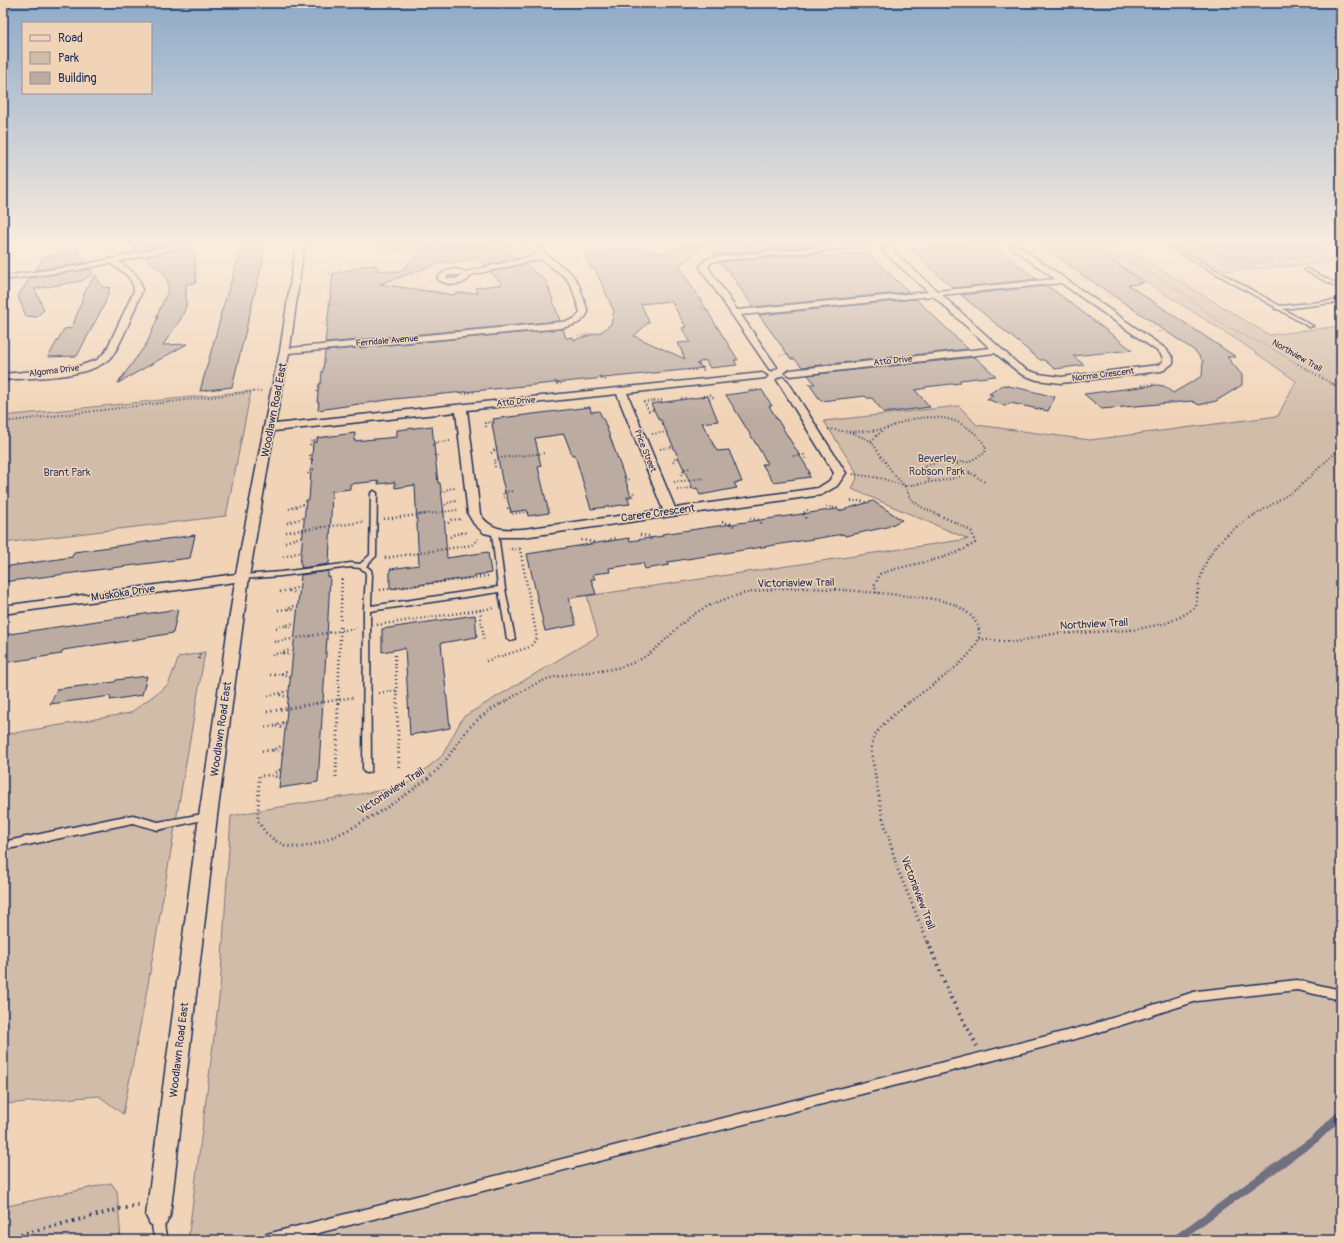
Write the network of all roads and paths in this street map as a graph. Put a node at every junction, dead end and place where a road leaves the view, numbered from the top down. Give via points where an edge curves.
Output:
1 (132, 303) edge
2 (292, 303) edge
3 (328, 303) edge
4 (581, 303) edge
5 (610, 303) edge
6 (728, 303) edge
7 (834, 303) edge
8 (945, 303) edge
9 (1093, 303) edge
10 (1196, 303) edge
11 (1268, 303) edge
12 (1323, 303) edge
13 (340, 304) dead end
14 (611, 306) dead end
15 (1277, 308) junction
16 (700, 309) dead end
17 (712, 311) dead end
18 (735, 313) junction
19 (326, 322) dead end
20 (322, 325) dead end
21 (1310, 326) dead end
22 (594, 333) dead end
23 (578, 336) dead end
24 (996, 350) junction
25 (285, 351) junction
26 (788, 354) dead end
27 (778, 355) dead end
28 (772, 368) junction
29 (688, 370) dead end
30 (697, 370) dead end
31 (600, 376) dead end
32 (762, 376) junction
33 (3, 377) edge
34 (786, 377) junction
35 (555, 381) dead end
36 (609, 381) dead end
37 (1341, 382) edge
38 (564, 384) dead end
39 (1156, 384) dead end
40 (1332, 384) junction
41 (1142, 385) dead end
42 (1341, 389) edge
43 (749, 390) dead end
44 (759, 390) dead end
45 (261, 391) dead end
46 (461, 392) dead end
47 (474, 392) dead end
48 (621, 392) junction
49 (703, 396) dead end
50 (688, 398) dead end
51 (714, 399) dead end
52 (664, 400) dead end
53 (681, 400) dead end
54 (461, 408) junction
55 (653, 410) dead end
56 (3, 422) edge
57 (492, 422) dead end
58 (486, 427) dead end
59 (271, 428) junction
60 (884, 429) junction
61 (813, 431) junction
62 (850, 432) junction
63 (315, 441) dead end
64 (450, 441) dead end
65 (871, 441) junction
66 (310, 445) dead end
67 (432, 445) dead end
68 (1341, 446) edge
69 (497, 448) dead end
70 (491, 453) dead end
71 (546, 453) dead end
72 (310, 455) dead end
73 (434, 455) dead end
74 (793, 456) dead end
75 (681, 457) dead end
76 (439, 458) dead end
77 (806, 459) dead end
78 (314, 460) dead end
79 (673, 462) dead end
80 (956, 464) junction
81 (495, 467) dead end
82 (690, 468) dead end
83 (314, 469) dead end
84 (971, 472) junction
85 (840, 473) junction
86 (308, 474) dead end
87 (681, 475) dead end
88 (625, 477) dead end
89 (705, 478) dead end
90 (630, 482) dead end
91 (931, 482) junction
92 (985, 482) dead end
93 (659, 484) junction
94 (905, 486) junction
95 (444, 488) dead end
96 (456, 488) dead end
97 (448, 489) junction
98 (513, 491) dead end
99 (374, 492) dead end
100 (444, 492) dead end
101 (633, 492) dead end
102 (632, 496) dead end
103 (504, 498) dead end
104 (445, 500) dead end
105 (457, 501) dead end
106 (851, 501) dead end
107 (450, 502) junction
108 (867, 503) dead end
109 (304, 504) dead end
110 (445, 505) dead end
111 (826, 507) dead end
112 (298, 508) junction
113 (507, 508) dead end
114 (289, 509) dead end
115 (303, 509) dead end
116 (809, 509) dead end
117 (670, 511) junction
118 (840, 511) dead end
119 (525, 512) dead end
120 (303, 518) dead end
121 (750, 518) dead end
122 (447, 519) dead end
123 (460, 519) dead end
124 (806, 519) dead end
125 (452, 520) junction
126 (297, 521) junction
127 (722, 522) dead end
128 (287, 523) dead end
129 (301, 523) dead end
130 (448, 523) dead end
131 (762, 525) dead end
132 (735, 528) dead end
133 (469, 532) dead end
134 (449, 533) dead end
135 (495, 533) junction
136 (455, 534) junction
137 (640, 535) dead end
138 (301, 537) dead end
139 (450, 537) dead end
140 (480, 537) dead end
141 (618, 538) dead end
142 (295, 540) junction
143 (581, 540) dead end
144 (651, 540) dead end
145 (609, 541) dead end
146 (285, 542) dead end
147 (300, 542) dead end
148 (508, 542) dead end
149 (595, 545) dead end
150 (300, 552) dead end
151 (294, 555) junction
152 (283, 557) dead end
153 (298, 557) dead end
154 (378, 561) dead end
155 (343, 566) junction
156 (362, 566) junction
157 (500, 574) junction
158 (242, 577) junction
159 (297, 588) dead end
160 (502, 589) junction
161 (289, 591) junction
162 (280, 592) dead end
163 (368, 592) junction
164 (296, 593) dead end
165 (876, 593) junction
166 (296, 605) dead end
167 (505, 606) junction
168 (288, 609) junction
169 (368, 609) junction
170 (3, 610) edge
171 (278, 610) dead end
172 (295, 610) dead end
173 (480, 610) junction
174 (294, 623) dead end
175 (286, 626) junction
176 (367, 626) junction
177 (276, 628) dead end
178 (294, 628) dead end
179 (340, 631) junction
180 (484, 639) dead end
181 (511, 639) dead end
182 (979, 639) junction
183 (274, 642) dead end
184 (291, 650) dead end
185 (200, 652) dead end
186 (283, 653) junction
187 (272, 655) dead end
188 (290, 655) dead end
189 (395, 655) dead end
190 (199, 659) dead end
191 (486, 661) dead end
192 (290, 670) dead end
193 (281, 674) junction
194 (270, 675) dead end
195 (290, 676) dead end
196 (288, 690) dead end
197 (397, 690) junction
198 (279, 694) junction
199 (367, 695) junction
200 (268, 696) dead end
201 (287, 697) dead end
202 (338, 700) junction
203 (266, 712) dead end
204 (285, 722) dead end
205 (276, 726) junction
206 (265, 727) dead end
207 (284, 728) dead end
208 (282, 746) dead end
209 (273, 750) junction
210 (262, 751) dead end
211 (282, 753) dead end
212 (399, 767) dead end
213 (280, 770) dead end
214 (367, 770) dead end
215 (271, 775) junction
216 (336, 777) dead end
217 (280, 778) dead end
218 (208, 816) junction
219 (3, 846) edge
220 (1341, 994) edge
221 (983, 1058) junction
222 (159, 1207) junction
223 (3, 1239) edge
224 (163, 1240) edge
225 (267, 1240) edge

1 - 33 street, Algoma Drive via 110,352 96,364 76,370
2 - 25 street, Woodlawn Road East
3 - 13 path
4 - 25 street, Ferndale Avenue via 584,315 578,320 561,325
5 - 14 path
6 - 18 street
7 - 18 street
8 - 24 street, Norma Crescent
9 - 24 street, Norma Crescent via 1162,351 1168,358 1168,363 1159,368 1054,380 1024,372
10 - 40 path, Northview Trail via 1220,323 1276,351
11 - 15 lane
12 - 15 lane
15 - 21 lane
16 - 17 path
18 - 28 street
19 - 20 path
22 - 23 path
24 - 34 street, Atto Drive
25 - 59 street, Woodlawn Road East
26 - 27 path
28 - 32 street via 762,371
28 - 34 street via 785,370
29 - 30 path
31 - 36 path
32 - 34 street via 772,381
32 - 48 street, Atto Drive
34 - 61 street
35 - 38 path via 557,384
37 - 40 path
39 - 41 path
40 - 42 path, Northview Trail
43 - 44 path
45 - 56 path
46 - 47 path
48 - 54 street, Atto Drive
48 - 93 street, Price Street
49 - 51 path via 711,395
50 - 53 path via 680,398
52 - 55 path via 644,402 649,410
54 - 59 street, Atto Drive
54 - 135 street via 474,514 479,524
57 - 58 path via 485,423
59 - 158 street, Woodlawn Road East
60 - 62 path
60 - 65 path
60 - 80 path via 926,417 968,426 983,440 985,453 972,461
61 - 62 path via 831,429
61 - 85 street
62 - 65 path
63 - 66 path via 310,441
64 - 67 path
65 - 94 path
68 - 182 path, Northview Trail via 1298,489 1242,522 1226,535 1205,562 1196,607 1179,618 1150,627 1101,634 1048,635 1012,642
69 - 70 path
71 - 81 path via 499,458 494,462
72 - 78 path via 310,460
73 - 76 path
74 - 77 path via 804,455
75 - 79 path via 674,459
80 - 84 path
80 - 91 path via 939,461 924,466 924,475
82 - 87 path via 685,469
83 - 86 path
84 - 91 path via 952,479
84 - 92 path
85 - 94 path via 880,478
85 - 117 street, Carere Crescent via 833,485 822,491
88 - 90 path
89 - 93 path
91 - 94 path
93 - 117 street, Price Street
94 - 165 path via 910,498 921,507 972,532 975,543 962,552 880,574 875,584
95 - 97 path
96 - 97 path
97 - 100 path
98 - 103 path via 503,492
99 - 156 lane via 373,556
101 - 102 path
104 - 107 path
105 - 107 path
106 - 108 path
107 - 110 path
109 - 112 path
111 - 118 path via 837,508
112 - 114 path
112 - 115 path
113 - 119 path via 510,508 512,514
116 - 124 path via 803,513
117 - 135 street, Carere Crescent via 523,532
120 - 126 path
121 - 131 path via 759,520
122 - 125 path
123 - 125 path
125 - 130 path
126 - 128 path
126 - 129 path
127 - 132 path via 732,524
133 - 136 path
134 - 136 path
135 - 157 lane
136 - 139 path
137 - 144 path via 648,536
138 - 142 path
140 - 154 path via 472,545 385,557
141 - 145 path
142 - 146 path
142 - 147 path
143 - 149 path via 594,542
148 - 191 path via 508,550 520,549 537,638 530,647
150 - 151 path
151 - 152 path
151 - 153 path
155 - 156 lane
155 - 158 lane
155 - 179 path
156 - 163 lane via 368,570
157 - 160 lane
157 - 163 path
158 - 170 street, Muskoka Drive
158 - 218 street, Woodlawn Road East
159 - 161 path
160 - 167 lane
160 - 169 lane
161 - 162 path
161 - 164 path
163 - 169 lane
165 - 182 path, Victoriaview Trail via 929,598 962,608 971,614 979,627
165 - 215 path, Victoriaview Trail via 768,591 715,603 692,616 639,661 612,670 557,676 511,698 477,720 442,767 430,777 388,806 320,842 302,847 290,846 279,843 260,827 259,776
166 - 168 path
167 - 173 path
167 - 181 lane
168 - 171 path
168 - 172 path
169 - 176 lane
173 - 176 path
173 - 180 path
174 - 175 path
175 - 177 path
175 - 178 path
176 - 179 path
176 - 199 lane
179 - 183 path
179 - 202 path
182 - 221 path, Victoriaview Trail via 963,661 876,732 871,750 882,815 898,870 951,998
184 - 186 path
185 - 190 path
186 - 187 path
186 - 188 path
189 - 197 path
192 - 193 path
193 - 194 path
193 - 195 path
196 - 198 path
197 - 199 path
197 - 212 path
198 - 200 path
198 - 201 path
199 - 202 path
199 - 214 lane
202 - 203 path
202 - 216 path
204 - 205 path
205 - 206 path
205 - 207 path
208 - 209 path
209 - 210 path
209 - 211 path
213 - 215 path
215 - 217 path
218 - 219 lane via 158,826 133,819
218 - 222 street, Woodlawn Road East
220 - 221 lane via 1297,985 1197,996 1090,1030
221 - 225 lane
222 - 223 path
222 - 224 lane via 159,1234

